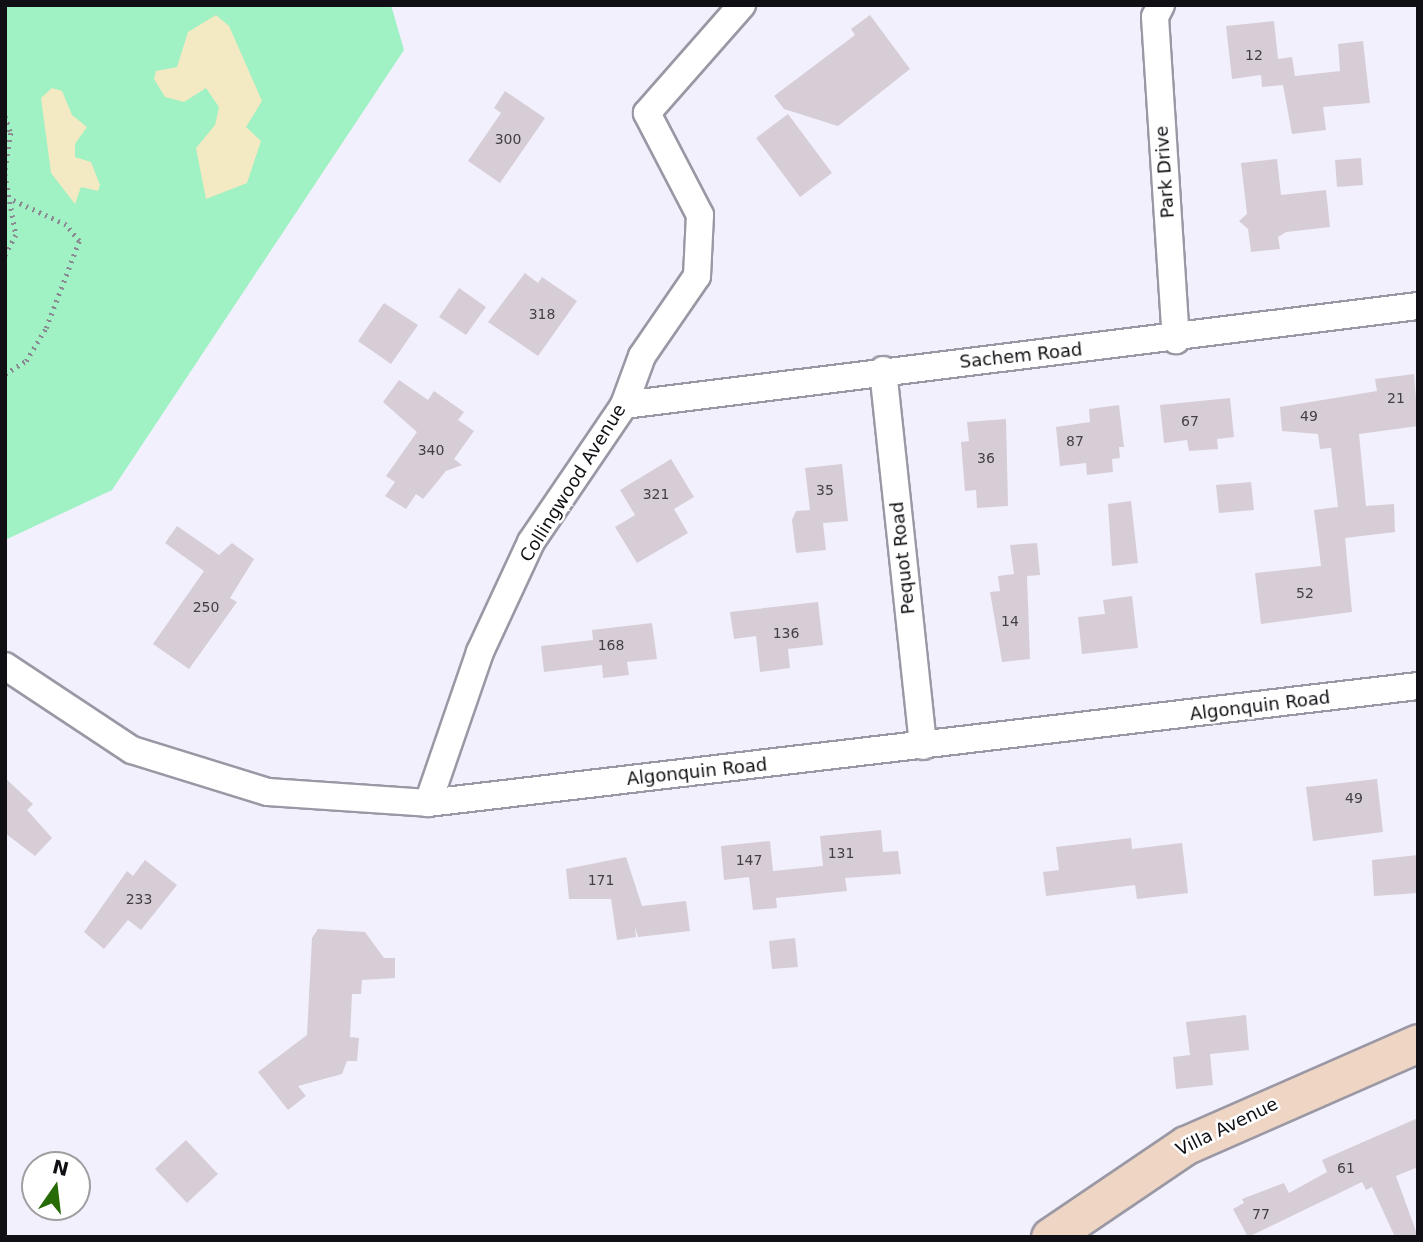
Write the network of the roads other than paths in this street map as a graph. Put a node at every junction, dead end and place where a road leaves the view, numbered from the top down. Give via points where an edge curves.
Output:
1 (742, 5) edge
2 (1161, 5) edge
3 (1418, 306) edge
4 (1176, 340) junction
5 (883, 369) junction
6 (624, 405) junction
7 (5, 666) edge
8 (1418, 686) edge
9 (923, 746) junction
10 (428, 803) junction
11 (1418, 1043) edge
12 (1050, 1237) edge

1 - 6 street, Collingwood Avenue via 647,113 700,215 698,276 642,356
2 - 4 street, Park Drive via 1155,16
3 - 4 street, Sachem Road
4 - 5 street, Sachem Road
5 - 6 street, Sachem Road
5 - 9 street, Pequot Road
6 - 10 street, Collingwood Avenue via 531,542 481,652
7 - 10 street, Algonquin Road via 132,750 268,792
8 - 9 street, Algonquin Road
9 - 10 street, Algonquin Road
11 - 12 main road, Villa Avenue via 1186,1145

